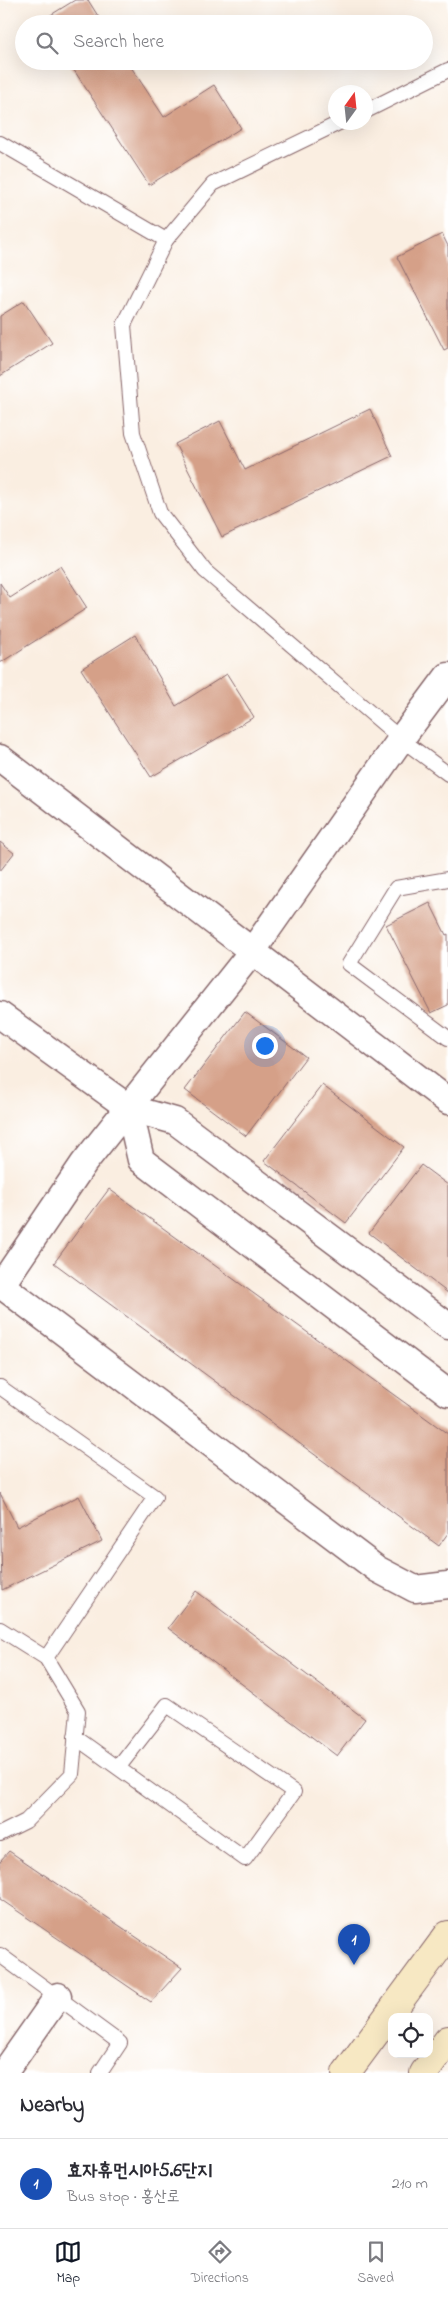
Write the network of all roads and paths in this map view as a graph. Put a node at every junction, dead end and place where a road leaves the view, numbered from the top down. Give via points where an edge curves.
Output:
1 (448, 70) edge
2 (373, 108) edge
3 (328, 129) edge
4 (0, 143) edge
5 (166, 240) junction
6 (448, 676) edge
7 (401, 739) junction
8 (0, 758) edge
9 (448, 774) edge
10 (448, 879) edge
11 (251, 953) junction
12 (0, 1015) edge
13 (448, 1038) edge
14 (448, 1101) edge
15 (129, 1108) junction
16 (1, 1286) edge
17 (448, 1326) edge
18 (0, 1387) edge
19 (448, 1393) edge
20 (448, 1584) edge
21 (0, 1629) edge
22 (46, 1658) junction
23 (75, 1737) junction
24 (118, 1768) junction
25 (0, 1834) edge
26 (448, 1935) edge
27 (0, 1955) edge
28 (58, 1996) junction
29 (448, 2040) edge
30 (4, 2073) edge
31 (100, 2073) edge
32 (346, 2073) edge
33 (424, 2073) edge

1 - 2 lane
3 - 5 lane via 213,184
4 - 5 lane
5 - 7 lane via 124,325 133,434 160,513 205,571
6 - 7 street
7 - 9 lane
7 - 11 street
8 - 11 street
10 - 13 lane via 396,888 349,964
11 - 14 street
11 - 15 street
12 - 15 street
15 - 16 street via 84,1164
15 - 17 street via 175,1120
15 - 19 street via 142,1160
16 - 20 street via 377,1568 415,1589
18 - 22 lane via 154,1497
21 - 22 lane
22 - 23 lane via 78,1711
23 - 24 lane
23 - 25 lane via 72,1774 26,1821
24 - 24 lane via 245,1859 294,1792 168,1704
26 - 32 street
27 - 28 lane
28 - 30 street
28 - 31 lane via 120,2043
29 - 33 street

